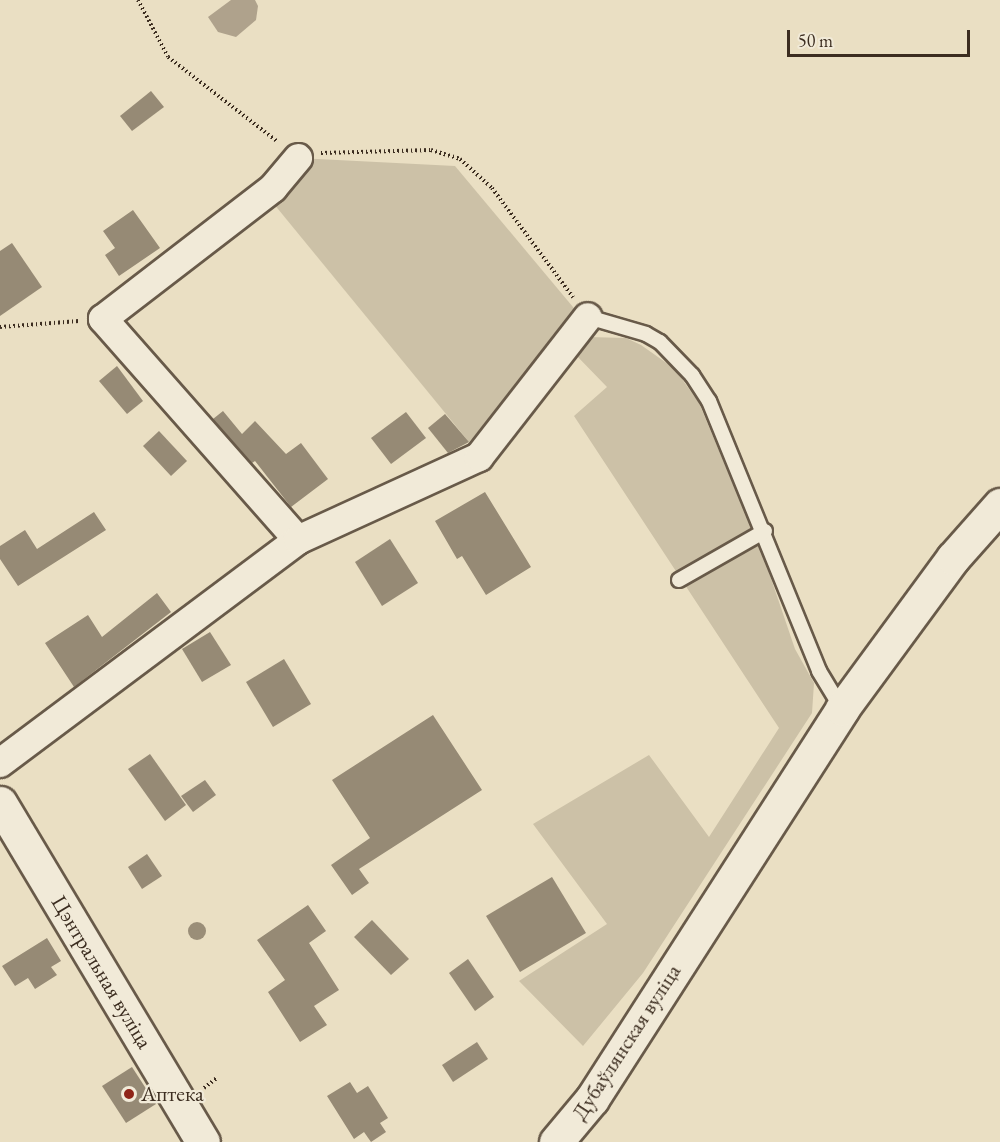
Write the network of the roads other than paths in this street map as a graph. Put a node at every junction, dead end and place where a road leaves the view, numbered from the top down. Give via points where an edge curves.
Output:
1 (298, 158) road end
2 (588, 317) joint
3 (1000, 505) edge
4 (765, 531) junction
5 (298, 540) junction
6 (679, 580) dead end
7 (842, 709) junction
8 (0, 763) edge
9 (0, 803) edge
10 (203, 1142) edge
11 (556, 1142) edge

1 - 5 street via 273,188 103,319
2 - 4 lane via 646,334 660,342 692,375 722,427
2 - 5 street via 479,457
3 - 7 main road, Дубаўлянская вуліца via 953,558
4 - 6 lane
4 - 7 lane via 819,671
5 - 8 street
7 - 11 main road, Дубаўлянская вуліца via 592,1099
9 - 10 main road, Цэнтральная вуліца

